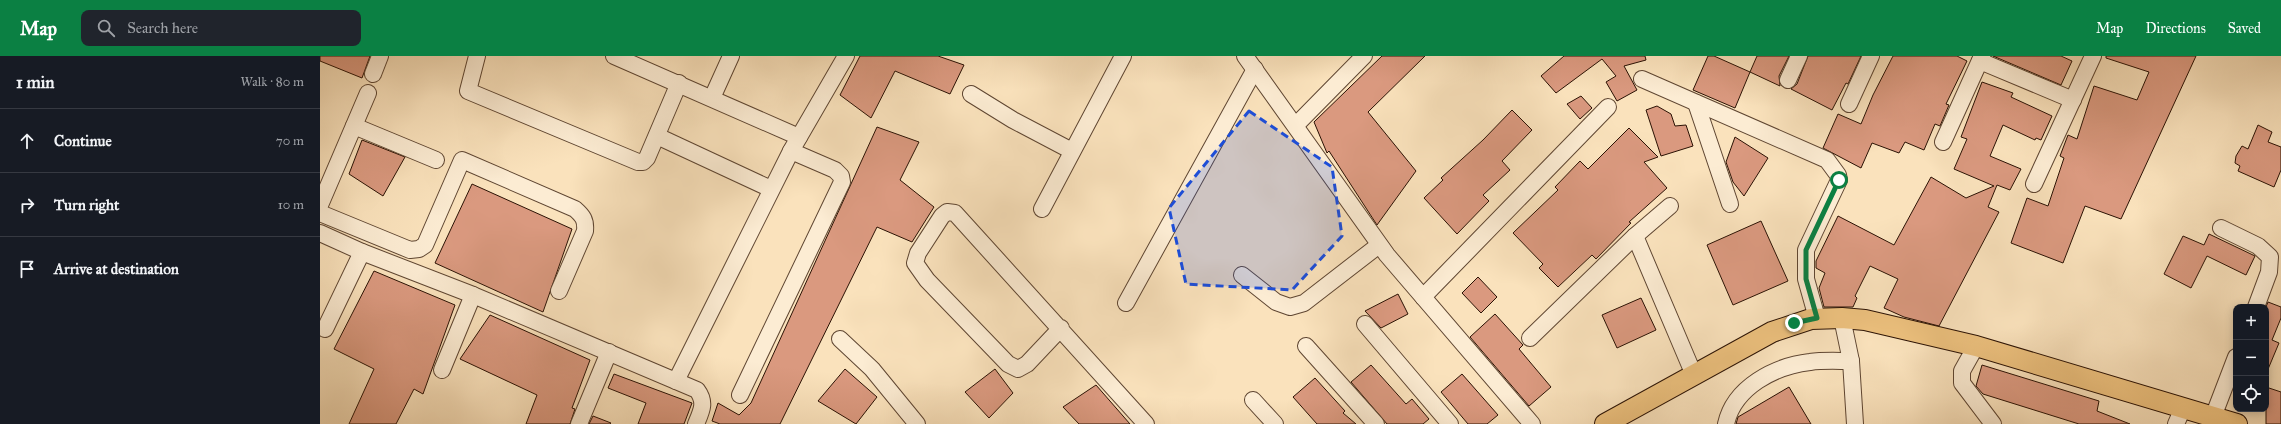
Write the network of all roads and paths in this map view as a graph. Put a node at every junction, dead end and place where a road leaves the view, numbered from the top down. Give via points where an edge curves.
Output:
1 (380, 56) edge
2 (477, 56) edge
3 (614, 56) edge
4 (731, 56) edge
5 (846, 56) edge
6 (1123, 56) edge
7 (1245, 56) edge
8 (1364, 56) edge
9 (1799, 56) edge
10 (1870, 56) edge
11 (2092, 56) edge
12 (1981, 59) edge
13 (1255, 69) junction
14 (373, 74) dead end
15 (1642, 79) dead end
16 (1788, 80) dead end
17 (680, 83) junction
18 (368, 93) dead end
19 (971, 94) dead end
20 (712, 98) junction
21 (2073, 100) junction
22 (1696, 103) junction
23 (1849, 104) dead end
24 (1608, 108) dead end
25 (1296, 125) junction
26 (354, 126) junction
27 (657, 136) junction
28 (799, 137) junction
29 (1943, 142) dead end
30 (790, 151) junction
31 (1072, 151) junction
32 (436, 160) dead end
33 (2034, 184) dead end
34 (771, 189) junction
35 (1730, 204) dead end
36 (320, 205) edge
37 (1670, 206) dead end
38 (1042, 209) dead end
39 (320, 214) edge
40 (2221, 228) dead end
41 (320, 233) edge
42 (1635, 236) junction
43 (1379, 245) junction
44 (362, 252) junction
45 (1242, 275) dead end
46 (559, 291) dead end
47 (473, 295) junction
48 (1423, 297) junction
49 (1126, 302) dead end
50 (2257, 304) edge
51 (1817, 318) junction
52 (1842, 318) junction
53 (1365, 324) dead end
54 (1061, 328) junction
55 (325, 329) dead end
56 (1530, 338) dead end
57 (840, 339) dead end
58 (1306, 346) dead end
59 (1976, 346) junction
60 (609, 352) junction
61 (1851, 361) junction
62 (2233, 365) edge
63 (442, 370) dead end
64 (1694, 375) junction
65 (676, 381) junction
66 (740, 395) dead end
67 (1253, 400) dead end
68 (2179, 416) edge
69 (2213, 417) junction
70 (580, 424) edge
71 (696, 424) edge
72 (917, 424) edge
73 (1146, 424) edge
74 (1276, 424) edge
75 (1376, 424) edge
76 (1450, 424) edge
77 (1532, 424) edge
78 (1605, 424) edge
79 (1726, 424) edge
80 (1855, 424) edge
81 (1993, 424) edge
82 (2237, 424) edge

1 - 14 street
2 - 27 street via 468,91 638,162 643,162 647,158
3 - 17 street
4 - 20 street
5 - 28 street
6 - 31 street
7 - 13 street
8 - 25 street
9 - 16 street
10 - 23 street
11 - 21 street
12 - 21 street
12 - 29 street
13 - 25 street
13 - 49 street
15 - 22 street
17 - 20 street
17 - 27 street
18 - 26 street
19 - 31 street via 1013,120
20 - 28 street
21 - 33 street
22 - 35 street
22 - 51 street via 1827,160 1838,175 1839,180 1806,250 1806,279
24 - 48 street
25 - 43 street
26 - 32 street
26 - 36 street
27 - 34 street
28 - 30 street
30 - 34 street
30 - 66 street via 835,170 841,176 842,182
31 - 38 street
34 - 65 street
37 - 42 street
39 - 46 street via 410,250 418,250 426,246 462,160 575,209 582,215 586,222 585,231
40 - 50 street via 2258,246 2270,257 2269,272
41 - 44 street
42 - 56 street
42 - 64 street
43 - 45 street via 1304,303 1290,307 1276,302
43 - 48 street
44 - 47 street
44 - 55 street
47 - 60 street
47 - 63 street
48 - 77 street
51 - 52 main road
51 - 64 main road via 1794,323 1772,332
52 - 59 main road via 1865,320
52 - 61 street
53 - 76 street
54 - 54 street via 955,214 947,212 942,216 918,253 915,263 927,280 1008,364 1018,368 1027,364
54 - 73 street
57 - 72 street via 872,369
58 - 75 street
59 - 68 main road
59 - 81 street via 1962,371 1962,383
60 - 65 street
60 - 70 street
61 - 79 street via 1810,362 1775,371 1743,390 1728,413
61 - 80 street
62 - 69 street
64 - 78 main road
65 - 71 street via 696,390 702,397 704,405
67 - 74 street
68 - 69 main road
69 - 82 main road

